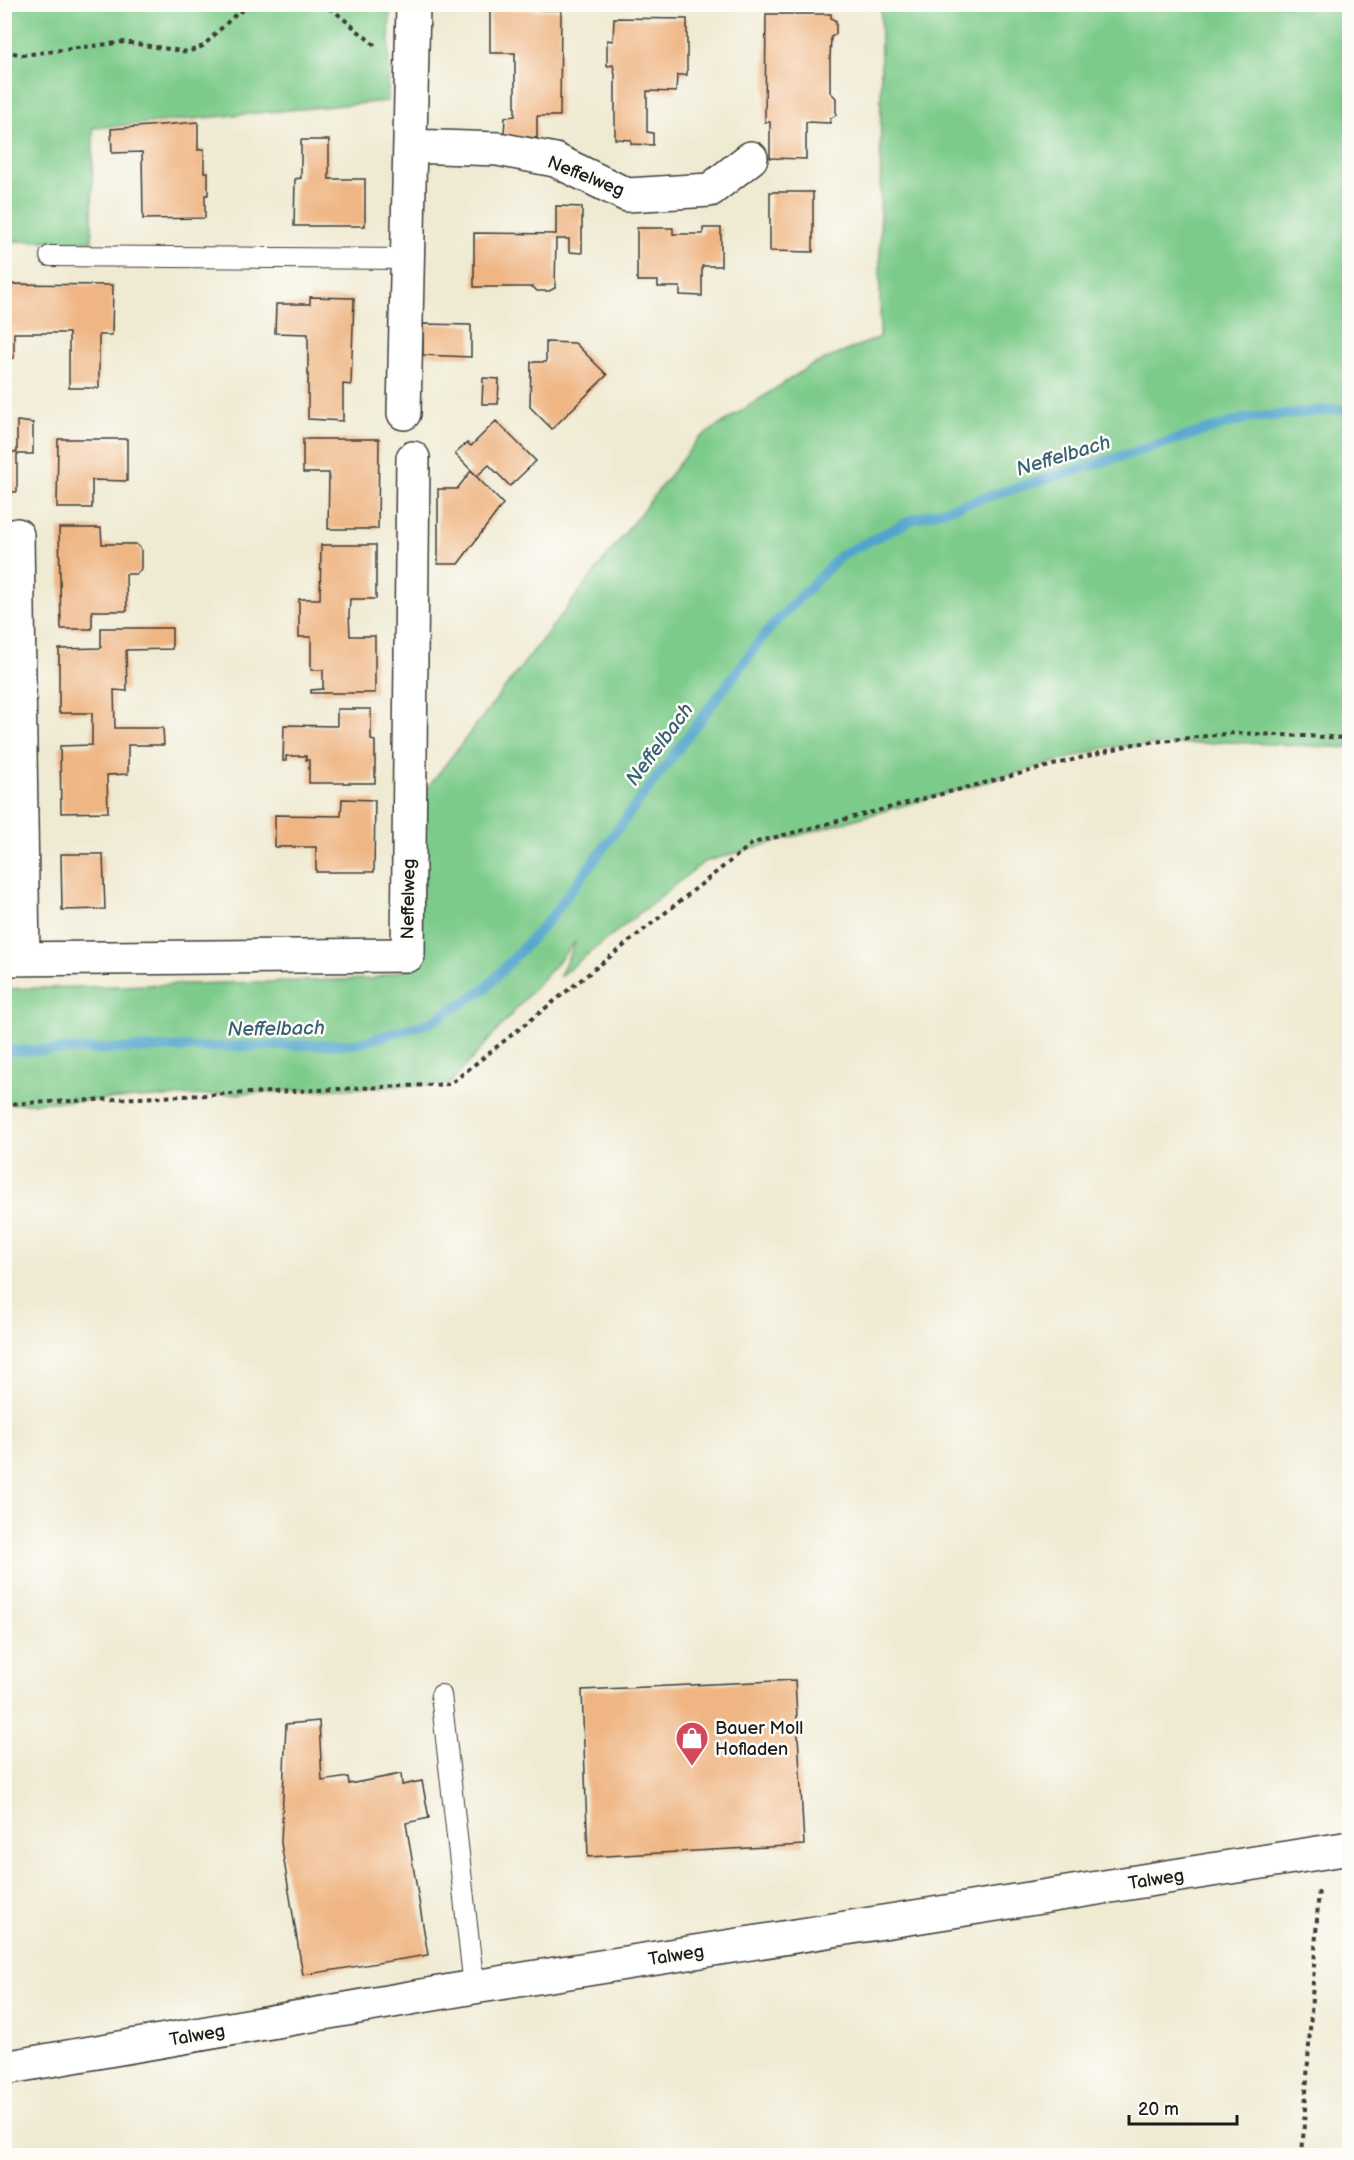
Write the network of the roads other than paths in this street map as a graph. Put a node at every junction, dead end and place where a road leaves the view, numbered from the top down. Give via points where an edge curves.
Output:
1 (413, 4) edge
2 (410, 146) junction
3 (752, 158) dead end
4 (50, 256) dead end
5 (408, 259) junction
6 (404, 413) dead end
7 (413, 458) dead end
8 (16, 535) dead end
9 (14, 959) edge
10 (441, 1695) dead end
11 (1335, 1851) edge
12 (474, 1987) junction
13 (4, 2068) edge

1 - 2 street
2 - 3 street, Neffelweg via 498,149 555,160 627,195 711,190
2 - 5 street
4 - 5 lane
5 - 6 street
7 - 9 street, Neffelweg via 408,955
8 - 9 street, Neffelweg
10 - 12 lane
11 - 12 street, Talweg
12 - 13 street, Talweg

